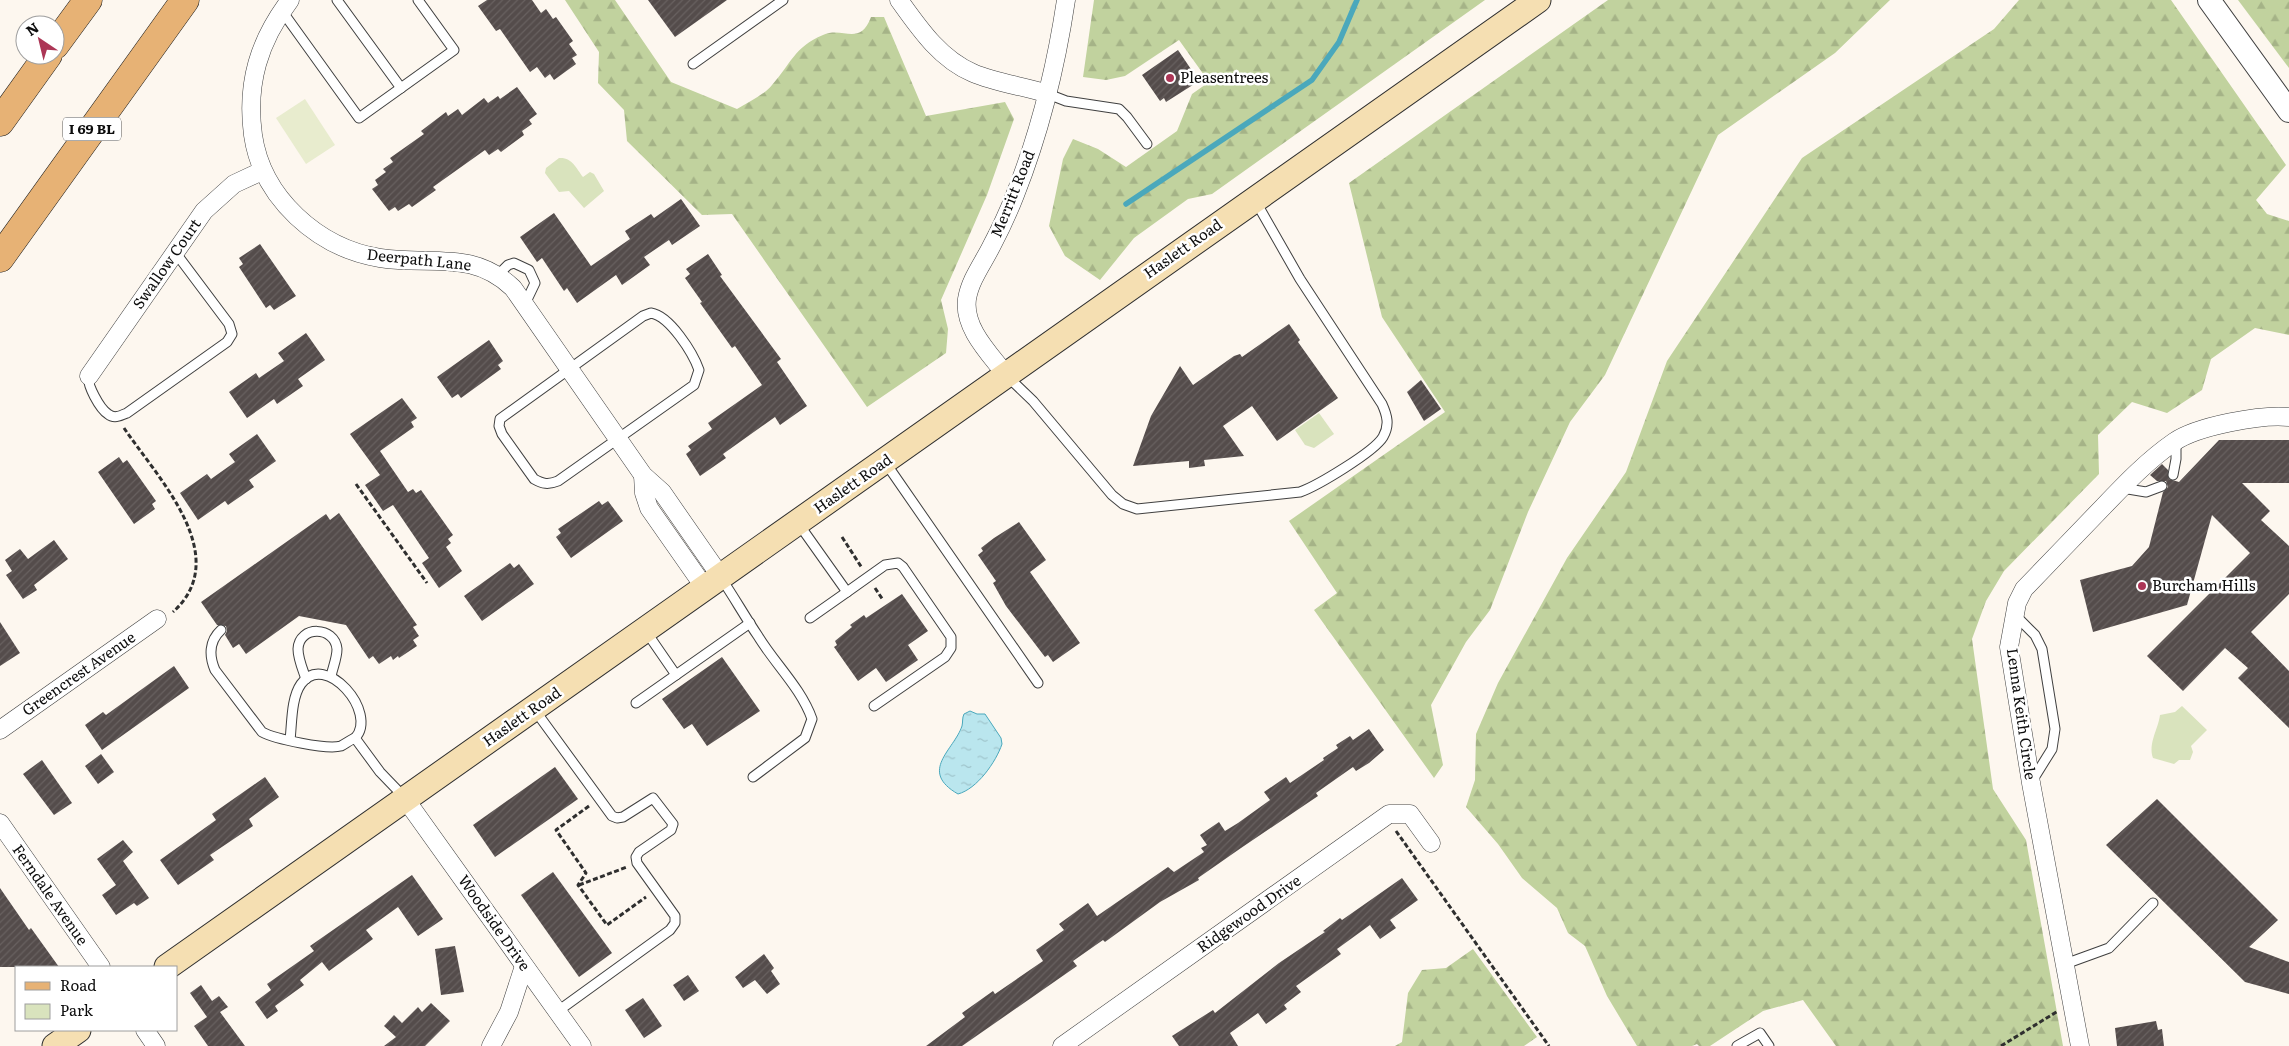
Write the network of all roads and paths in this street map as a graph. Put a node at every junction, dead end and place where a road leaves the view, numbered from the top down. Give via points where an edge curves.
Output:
1 (88, 0) edge
2 (185, 0) edge
3 (337, 0) edge
4 (418, 0) edge
5 (783, 0) edge
6 (1066, 0) edge
7 (1538, 0) edge
8 (2209, 0) edge
9 (905, 2) edge
10 (286, 6) edge
11 (65, 31) edge
12 (692, 64) dead end
13 (41, 65) edge
14 (401, 88) junction
15 (1048, 94) junction
16 (2289, 111) edge
17 (0, 122) edge
18 (1147, 144) dead end
19 (262, 171) junction
20 (1254, 199) junction
21 (175, 252) junction
22 (0, 258) edge
23 (498, 274) junction
24 (525, 304) junction
25 (569, 369) junction
26 (1006, 375) junction
27 (89, 376) joint
28 (116, 417) junction
29 (2289, 417) edge
30 (619, 438) junction
31 (2176, 440) junction
32 (885, 462) junction
33 (2173, 475) dead end
34 (356, 484) dead end
35 (2162, 486) dead end
36 (2122, 488) junction
37 (798, 523) junction
38 (713, 582) junction
39 (427, 584) dead end
40 (847, 592) junction
41 (2015, 615) junction
42 (810, 618) dead end
43 (157, 619) joint
44 (750, 623) junction
45 (221, 630) dead end
46 (645, 630) junction
47 (676, 675) junction
48 (331, 676) junction
49 (306, 679) junction
50 (1038, 683) dead end
51 (636, 703) dead end
52 (874, 706) dead end
53 (534, 709) junction
54 (0, 730) edge
55 (355, 738) junction
56 (290, 740) junction
57 (752, 777) dead end
58 (2031, 783) junction
59 (600, 798) junction
60 (406, 800) junction
61 (1386, 816) junction
62 (0, 823) edge
63 (1431, 843) dead end
64 (637, 863) junction
65 (578, 885) junction
66 (655, 890) junction
67 (2153, 903) dead end
68 (2065, 964) junction
69 (100, 966) edge
70 (168, 966) edge
71 (524, 966) junction
72 (2073, 1007) junction
73 (558, 1011) junction
74 (77, 1031) edge
75 (145, 1031) edge
76 (55, 1046) edge
77 (156, 1046) edge
78 (491, 1046) edge
79 (582, 1046) edge
80 (1062, 1046) edge
81 (1549, 1046) edge
82 (1737, 1046) edge
83 (1769, 1046) edge
84 (2001, 1046) edge
85 (2080, 1046) edge

1 - 11 main road
2 - 22 main road, I 69 BL
3 - 14 lane
4 - 14 lane, Deerpath Lane via 454,50
5 - 12 lane
6 - 15 street, Merritt Road
7 - 20 main road, Haslett Road
8 - 16 street
9 - 15 street via 928,39 957,64 974,74
10 - 14 lane, Deerpath Lane via 359,118
10 - 19 street, Deerpath Lane via 269,30 253,79 252,126
13 - 17 main road
15 - 18 lane via 1119,110
15 - 26 street, Merritt Road via 1015,196 967,299 968,317 976,336
19 - 21 street, Swallow Court via 234,184 218,197
19 - 23 street, Deerpath Lane via 276,193 309,226 360,253 382,258 461,262
20 - 26 main road, Haslett Road
20 - 26 lane via 1300,279 1388,416 1387,428 1373,447 1315,487 1300,492 1137,509 1112,495 1033,401
21 - 27 street, Swallow Court
21 - 28 lane via 229,324 232,334 221,347 127,413
23 - 24 street, Deerpath Lane
23 - 24 lane via 514,263 529,270 535,283
24 - 25 street, Deerpath Lane
25 - 30 street, Deerpath Lane
25 - 30 lane via 500,419 502,434 529,472 541,483 558,481
25 - 30 lane via 643,316 651,313 666,318 696,361 698,378 694,385
26 - 32 main road, Haslett Road
27 - 28 lane via 88,386 107,414
28 - 43 path via 174,500 187,521 193,540 195,568 187,593 177,608 165,618
29 - 31 street, Lenna Keith Circle via 2253,418 2211,427
30 - 38 street, Deerpath Lane via 643,475 649,508
31 - 33 lane
31 - 36 street, Lenna Keith Circle via 2147,462
32 - 37 main road, Haslett Road
32 - 50 lane
34 - 39 path
35 - 36 lane via 2146,492
36 - 41 street, Lenna Keith Circle via 2024,589
37 - 38 main road, Haslett Road
37 - 40 lane
38 - 44 lane
38 - 46 main road, Haslett Road
40 - 42 lane
40 - 52 lane via 885,565 898,563 951,637 951,648 945,657
41 - 58 street, Lenna Keith Circle via 2009,647
41 - 58 lane via 2035,635 2042,649 2055,729 2052,749
43 - 54 street, Greencrest Avenue
44 - 47 lane
44 - 57 lane via 807,705 812,719 805,738
45 - 56 lane via 210,651 215,670 262,732 272,738
46 - 47 lane
46 - 53 main road, Haslett Road
47 - 51 lane
48 - 49 lane
48 - 49 lane via 335,642 326,632 314,631 303,637 298,649
48 - 55 lane via 340,681 361,716 360,732
49 - 56 lane via 296,694
53 - 59 lane
53 - 60 main road, Haslett Road
55 - 56 lane via 340,746
55 - 60 lane
58 - 68 street, Lenna Keith Circle
59 - 64 lane via 612,816 617,818 653,798 673,824 671,830 640,852 636,857
59 - 65 path via 556,830 586,873
60 - 70 main road, Haslett Road
60 - 71 street, Woodside Drive
61 - 63 street via 1401,812 1410,814
61 - 80 street, Ridgewood Drive
61 - 81 path
62 - 69 street, Ferndale Avenue
64 - 65 path
64 - 66 lane
65 - 66 path via 607,925
66 - 73 lane via 675,916 670,930
67 - 68 lane via 2109,948
68 - 72 street, Lenna Keith Circle
71 - 73 street, Woodside Drive
71 - 78 street via 509,1012
72 - 84 path via 2039,1021
72 - 85 street, Lenna Keith Circle
73 - 79 street, Woodside Drive
74 - 76 main road
75 - 77 street
82 - 83 lane via 1760,1034

